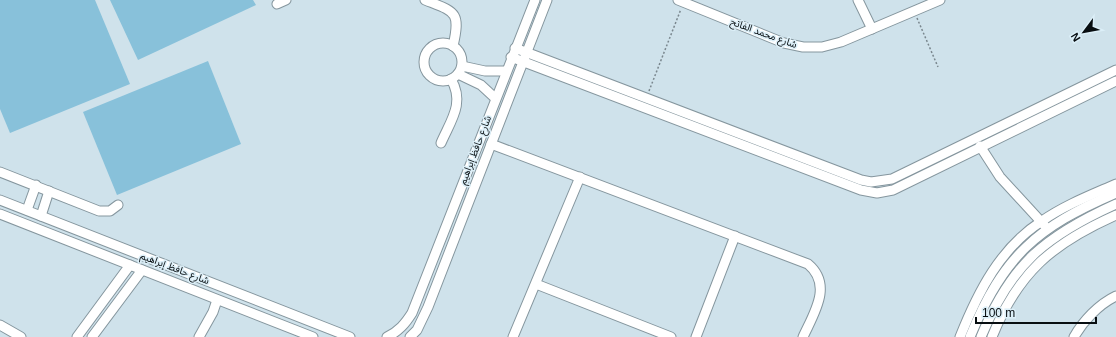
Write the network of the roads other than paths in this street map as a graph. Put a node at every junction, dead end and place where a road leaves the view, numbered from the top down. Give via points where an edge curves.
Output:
1 (425, 0) edge
2 (535, 0) edge
3 (547, 0) edge
4 (858, 0) edge
5 (940, 0) edge
6 (681, 1) edge
7 (872, 29) junction
8 (453, 46) junction
9 (515, 48) junction
10 (526, 52) junction
11 (511, 57) junction
12 (522, 61) junction
13 (1116, 70) edge
14 (506, 71) junction
15 (457, 73) junction
16 (1116, 81) edge
17 (495, 98) junction
18 (441, 143) dead end
19 (491, 144) junction
20 (980, 146) junction
21 (952, 155) junction
22 (0, 172) edge
23 (580, 177) junction
24 (852, 181) junction
25 (1116, 184) edge
26 (36, 185) junction
27 (49, 191) junction
28 (1116, 193) edge
29 (0, 200) edge
30 (118, 204) dead end
31 (1116, 204) edge
32 (27, 210) junction
33 (0, 214) edge
34 (1116, 215) edge
35 (41, 216) junction
36 (53, 220) junction
37 (1044, 225) junction
38 (48, 232) junction
39 (442, 236) junction
40 (735, 236) junction
41 (453, 241) junction
42 (130, 265) junction
43 (142, 270) junction
44 (536, 284) junction
45 (1116, 296) edge
46 (217, 300) junction
47 (292, 314) junction
48 (966, 320) junction
49 (976, 324) junction
50 (0, 325) edge
51 (288, 328) junction
52 (21, 337) edge
53 (77, 337) edge
54 (92, 337) edge
55 (199, 337) edge
56 (313, 337) edge
57 (350, 337) edge
58 (387, 337) edge
59 (411, 337) edge
60 (513, 337) edge
61 (671, 337) edge
62 (696, 337) edge
63 (803, 337) edge
64 (960, 337) edge
65 (970, 337) edge
66 (981, 337) edge
67 (992, 337) edge
68 (1074, 337) edge

1 - 8 street via 447,9 455,17 458,26
2 - 9 street, شارع حافظ إبراهيم
3 - 10 street, شارع حافظ إبراهيم
4 - 7 street
5 - 7 street, شارع محمد الفاتح
6 - 7 street, شارع محمد الفاتح via 784,42 803,47 822,47
8 - 15 street via 461,56
8 - 15 street via 445,43 436,44 428,50 425,67 430,75 442,81
9 - 10 street
9 - 11 street, شارع حافظ إبراهيم
10 - 12 street, شارع حافظ إبراهيم
10 - 24 street
11 - 12 street
11 - 14 street, شارع حافظ إبراهيم
12 - 19 street, شارع حافظ إبراهيم
12 - 24 street
13 - 21 street
14 - 15 street
14 - 17 street, شارع حافظ إبراهيم
15 - 17 street via 480,84
15 - 18 street via 458,102
16 - 20 street
17 - 39 street, شارع حافظ إبراهيم
19 - 23 street
19 - 41 street, شارع حافظ إبراهيم
20 - 21 street
20 - 37 street via 1000,178
21 - 24 street via 892,179
22 - 26 street
23 - 40 street
23 - 44 street
25 - 37 street via 1063,208
26 - 27 street
26 - 32 street
27 - 30 street via 99,211 110,211
27 - 35 street
28 - 37 street
29 - 32 street, شارع حافظ إبراهيم
31 - 66 street via 1069,228 1030,258 1011,279 999,298
32 - 35 street, شارع حافظ إبراهيم
33 - 38 street, شارع حافظ إبراهيم
34 - 67 street via 1074,236 1035,266 1007,303
35 - 36 street, شارع حافظ إبراهيم
36 - 38 street
36 - 47 street, شارع حافظ إبراهيم
37 - 48 street via 1022,237 1004,255 986,281
37 - 49 street via 999,278
38 - 42 street, شارع حافظ إبراهيم
39 - 41 street
39 - 58 street, شارع حافظ إبراهيم via 412,313 406,324
40 - 62 street
40 - 63 street via 803,262 816,272 821,288 820,299
41 - 59 street, شارع حافظ إبراهيم via 422,320
42 - 43 street, شارع حافظ إبراهيم
42 - 53 street
43 - 46 street, شارع حافظ إبراهيم
43 - 54 street
44 - 60 street
44 - 61 street
45 - 68 street via 1098,308
46 - 51 street, شارع حافظ إبراهيم
46 - 55 street
47 - 51 street
47 - 57 street, شارع حافظ إبراهيم
48 - 49 street
48 - 64 street
49 - 65 street
50 - 52 street
51 - 56 street, شارع حافظ إبراهيم

